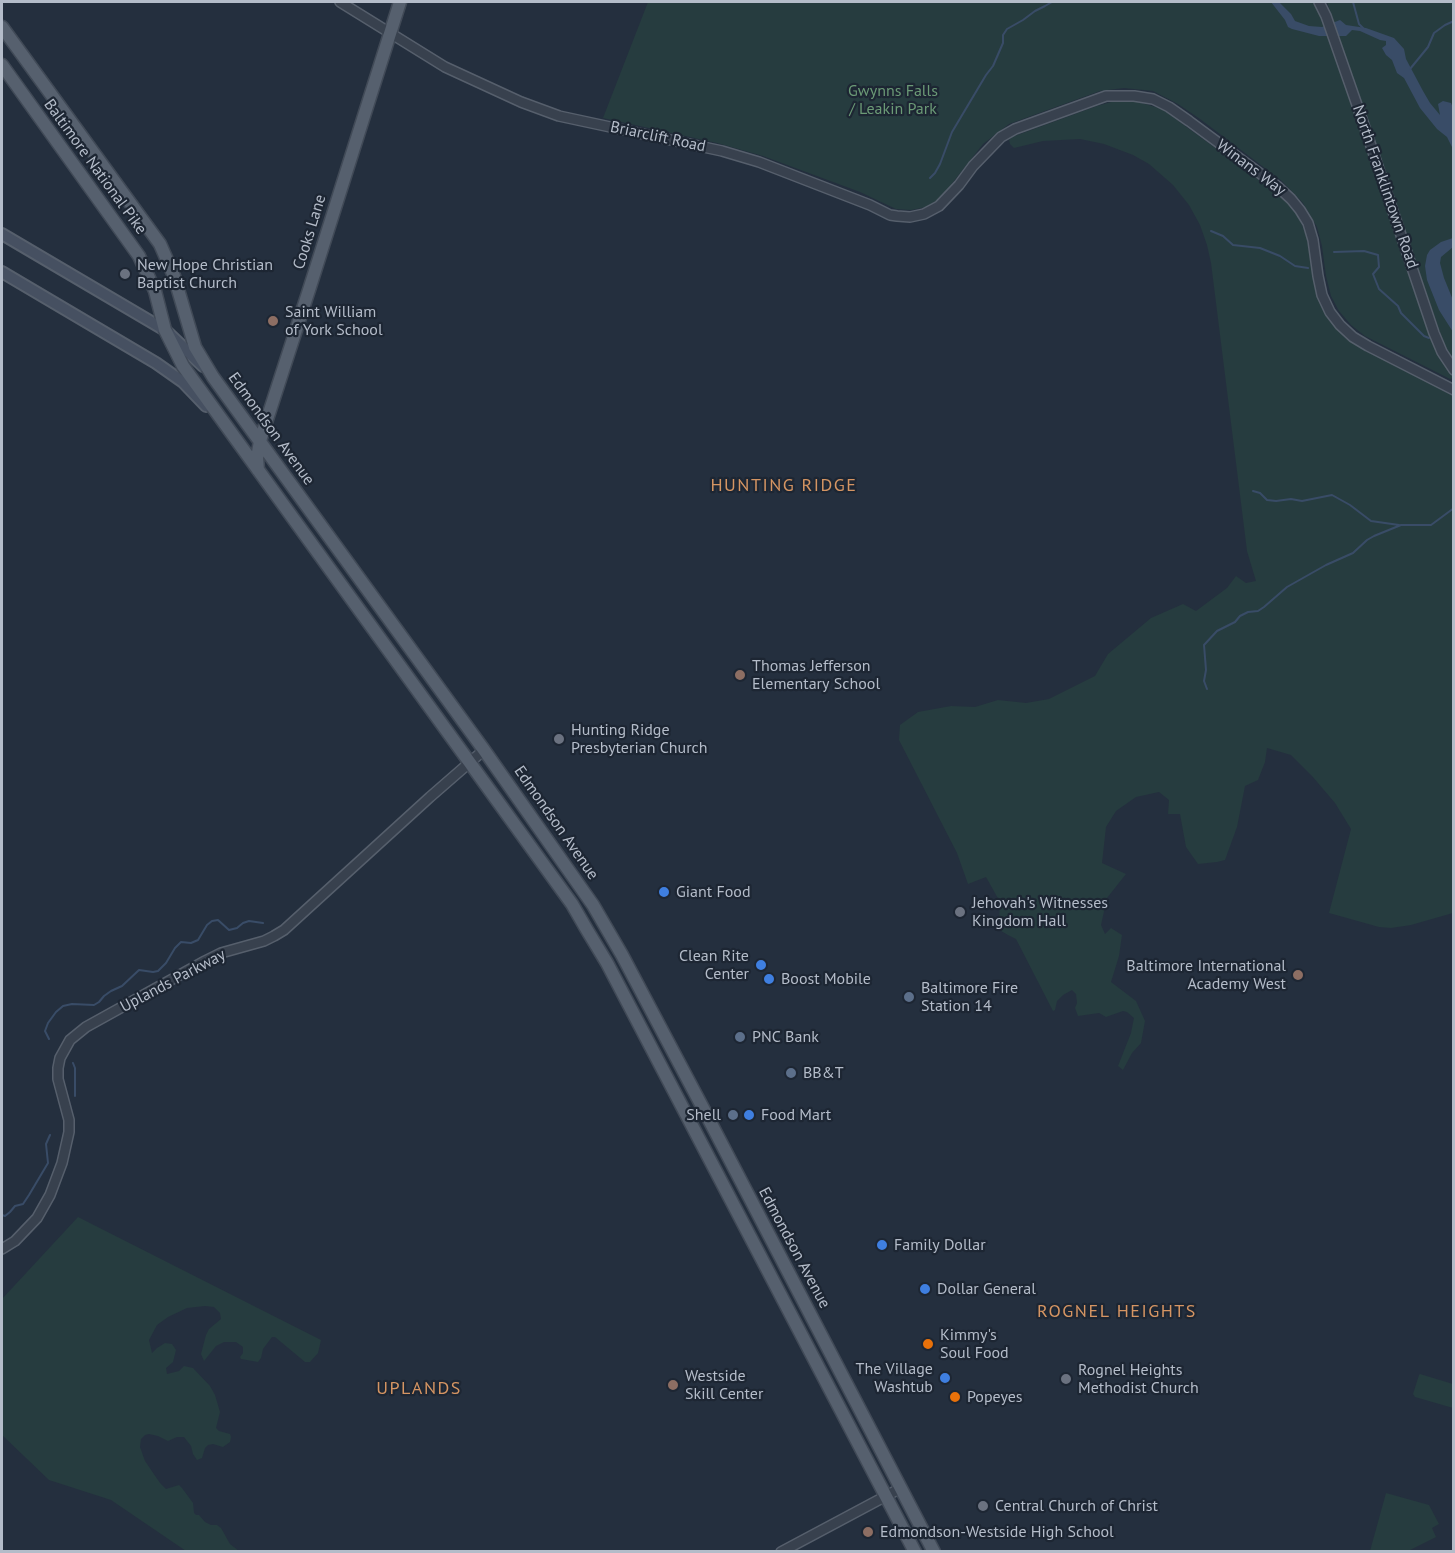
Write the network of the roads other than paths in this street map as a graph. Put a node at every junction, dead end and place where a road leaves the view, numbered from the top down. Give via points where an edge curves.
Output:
1 (340, 2) edge
2 (400, 2) edge
3 (1321, 4) edge
4 (2, 27) edge
5 (390, 31) junction
6 (2, 65) edge
7 (973, 166) joint
8 (2, 234) edge
9 (2, 272) edge
10 (165, 330) junction
11 (1454, 370) edge
12 (213, 377) junction
13 (1454, 390) edge
14 (219, 418) junction
15 (260, 441) junction
16 (258, 472) junction
17 (484, 750) junction
18 (469, 762) junction
19 (2, 1248) edge
20 (901, 1488) junction
21 (886, 1496) junction
22 (781, 1551) edge
23 (915, 1551) edge
24 (934, 1551) edge

1 - 5 street, Briarclift Road
2 - 5 main road, Cooks Lane
3 - 11 street, North Franklintown Road via 1434,333
4 - 12 main road, Baltimore National Pike via 160,244 195,347
5 - 7 street, Briarclift Road via 445,67 559,116 759,162 890,215 910,217 932,211 949,197
5 - 15 main road, Cooks Lane
6 - 10 main road, Baltimore National Pike via 140,256
7 - 13 street, Winans Way via 1001,137 1020,127 1106,96 1153,99 1189,121 1291,199 1308,224 1322,295 1340,325 1360,342
8 - 10 main road, Edmondson Avenue
9 - 14 main road, Edmondson Avenue via 172,373
10 - 12 main road, Edmondson Avenue
10 - 14 main road, Baltimore National Pike via 183,366
12 - 15 main road, Edmondson Avenue
14 - 16 main road, Edmondson Avenue
15 - 16 main road, Cooks Lane
15 - 17 main road, Edmondson Avenue
16 - 18 main road, Edmondson Avenue
17 - 18 street, Uplands Parkway
17 - 20 main road, Edmondson Avenue via 603,922
18 - 19 street, Uplands Parkway via 284,930 264,941 220,953 86,1027 70,1040 58,1068 69,1120 62,1163 37,1218 15,1241
18 - 21 main road, Edmondson Avenue via 572,904 607,963
20 - 21 street
20 - 24 main road, Edmondson Avenue
21 - 22 street
21 - 23 main road, Edmondson Avenue

